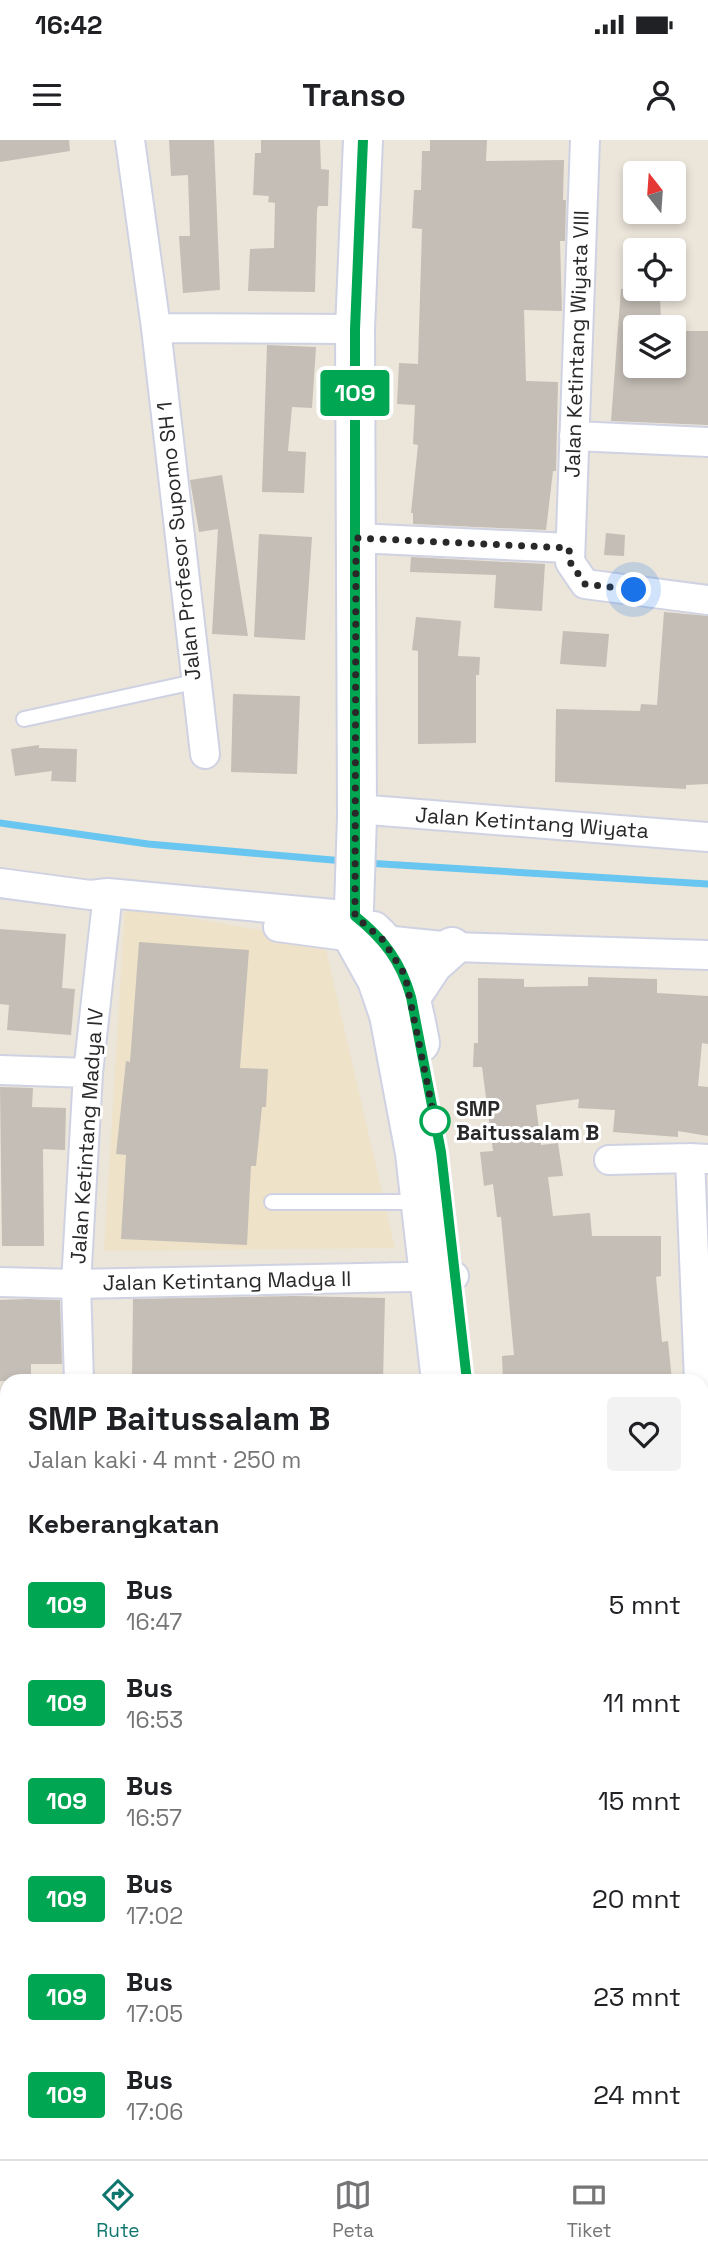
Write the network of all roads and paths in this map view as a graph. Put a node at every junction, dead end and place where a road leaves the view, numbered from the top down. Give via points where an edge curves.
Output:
1 (130, 140) edge
2 (363, 140) edge
3 (585, 140) edge
4 (156, 328) junction
5 (355, 329) junction
6 (574, 436) junction
7 (708, 442) edge
8 (356, 538) junction
9 (569, 548) junction
10 (708, 600) edge
11 (194, 681) junction
12 (24, 719) dead end
13 (205, 754) dead end
14 (357, 813) junction
15 (708, 837) edge
16 (0, 883) edge
17 (102, 897) junction
18 (362, 927) junction
19 (452, 947) junction
20 (708, 955) edge
21 (411, 997) junction
22 (0, 1070) edge
23 (88, 1073) junction
24 (699, 1159) edge
25 (609, 1160) dead end
26 (272, 1202) dead end
27 (422, 1202) junction
28 (441, 1277) junction
29 (0, 1282) edge
30 (76, 1284) junction
31 (79, 1374) edge
32 (441, 1374) edge
33 (465, 1374) edge
34 (702, 1374) edge

1 - 4 street, Jalan Profesor Supomo SH 1
2 - 5 street
3 - 6 street, Jalan Ketintang Wiyata VIII
4 - 5 street
4 - 11 street, Jalan Profesor Supomo SH 1
5 - 8 street
6 - 7 street
6 - 9 street, Jalan Ketintang Wiyata VIII
8 - 9 street
8 - 14 street
9 - 10 street, Jalan Ketintang Wiyata VIII via 570,562 585,584
11 - 12 lane
11 - 13 street, Jalan Profesor Supomo SH 1
14 - 15 street, Jalan Ketintang Wiyata
14 - 18 street
16 - 17 street
17 - 18 street
17 - 23 street, Jalan Ketintang Madya IV
18 - 19 street
18 - 21 street via 405,975
18 - 27 street via 389,1015
19 - 20 street
19 - 21 street via 433,964
21 - 28 street via 441,1152
22 - 23 street
23 - 30 street, Jalan Ketintang Madya IV
24 - 25 street
24 - 34 street
26 - 27 lane
27 - 28 street
28 - 30 street, Jalan Ketintang Madya II
28 - 32 street
28 - 33 street
29 - 30 street, Jalan Ketintang Madya II
30 - 31 street, Jalan Ketintang Madya IV

